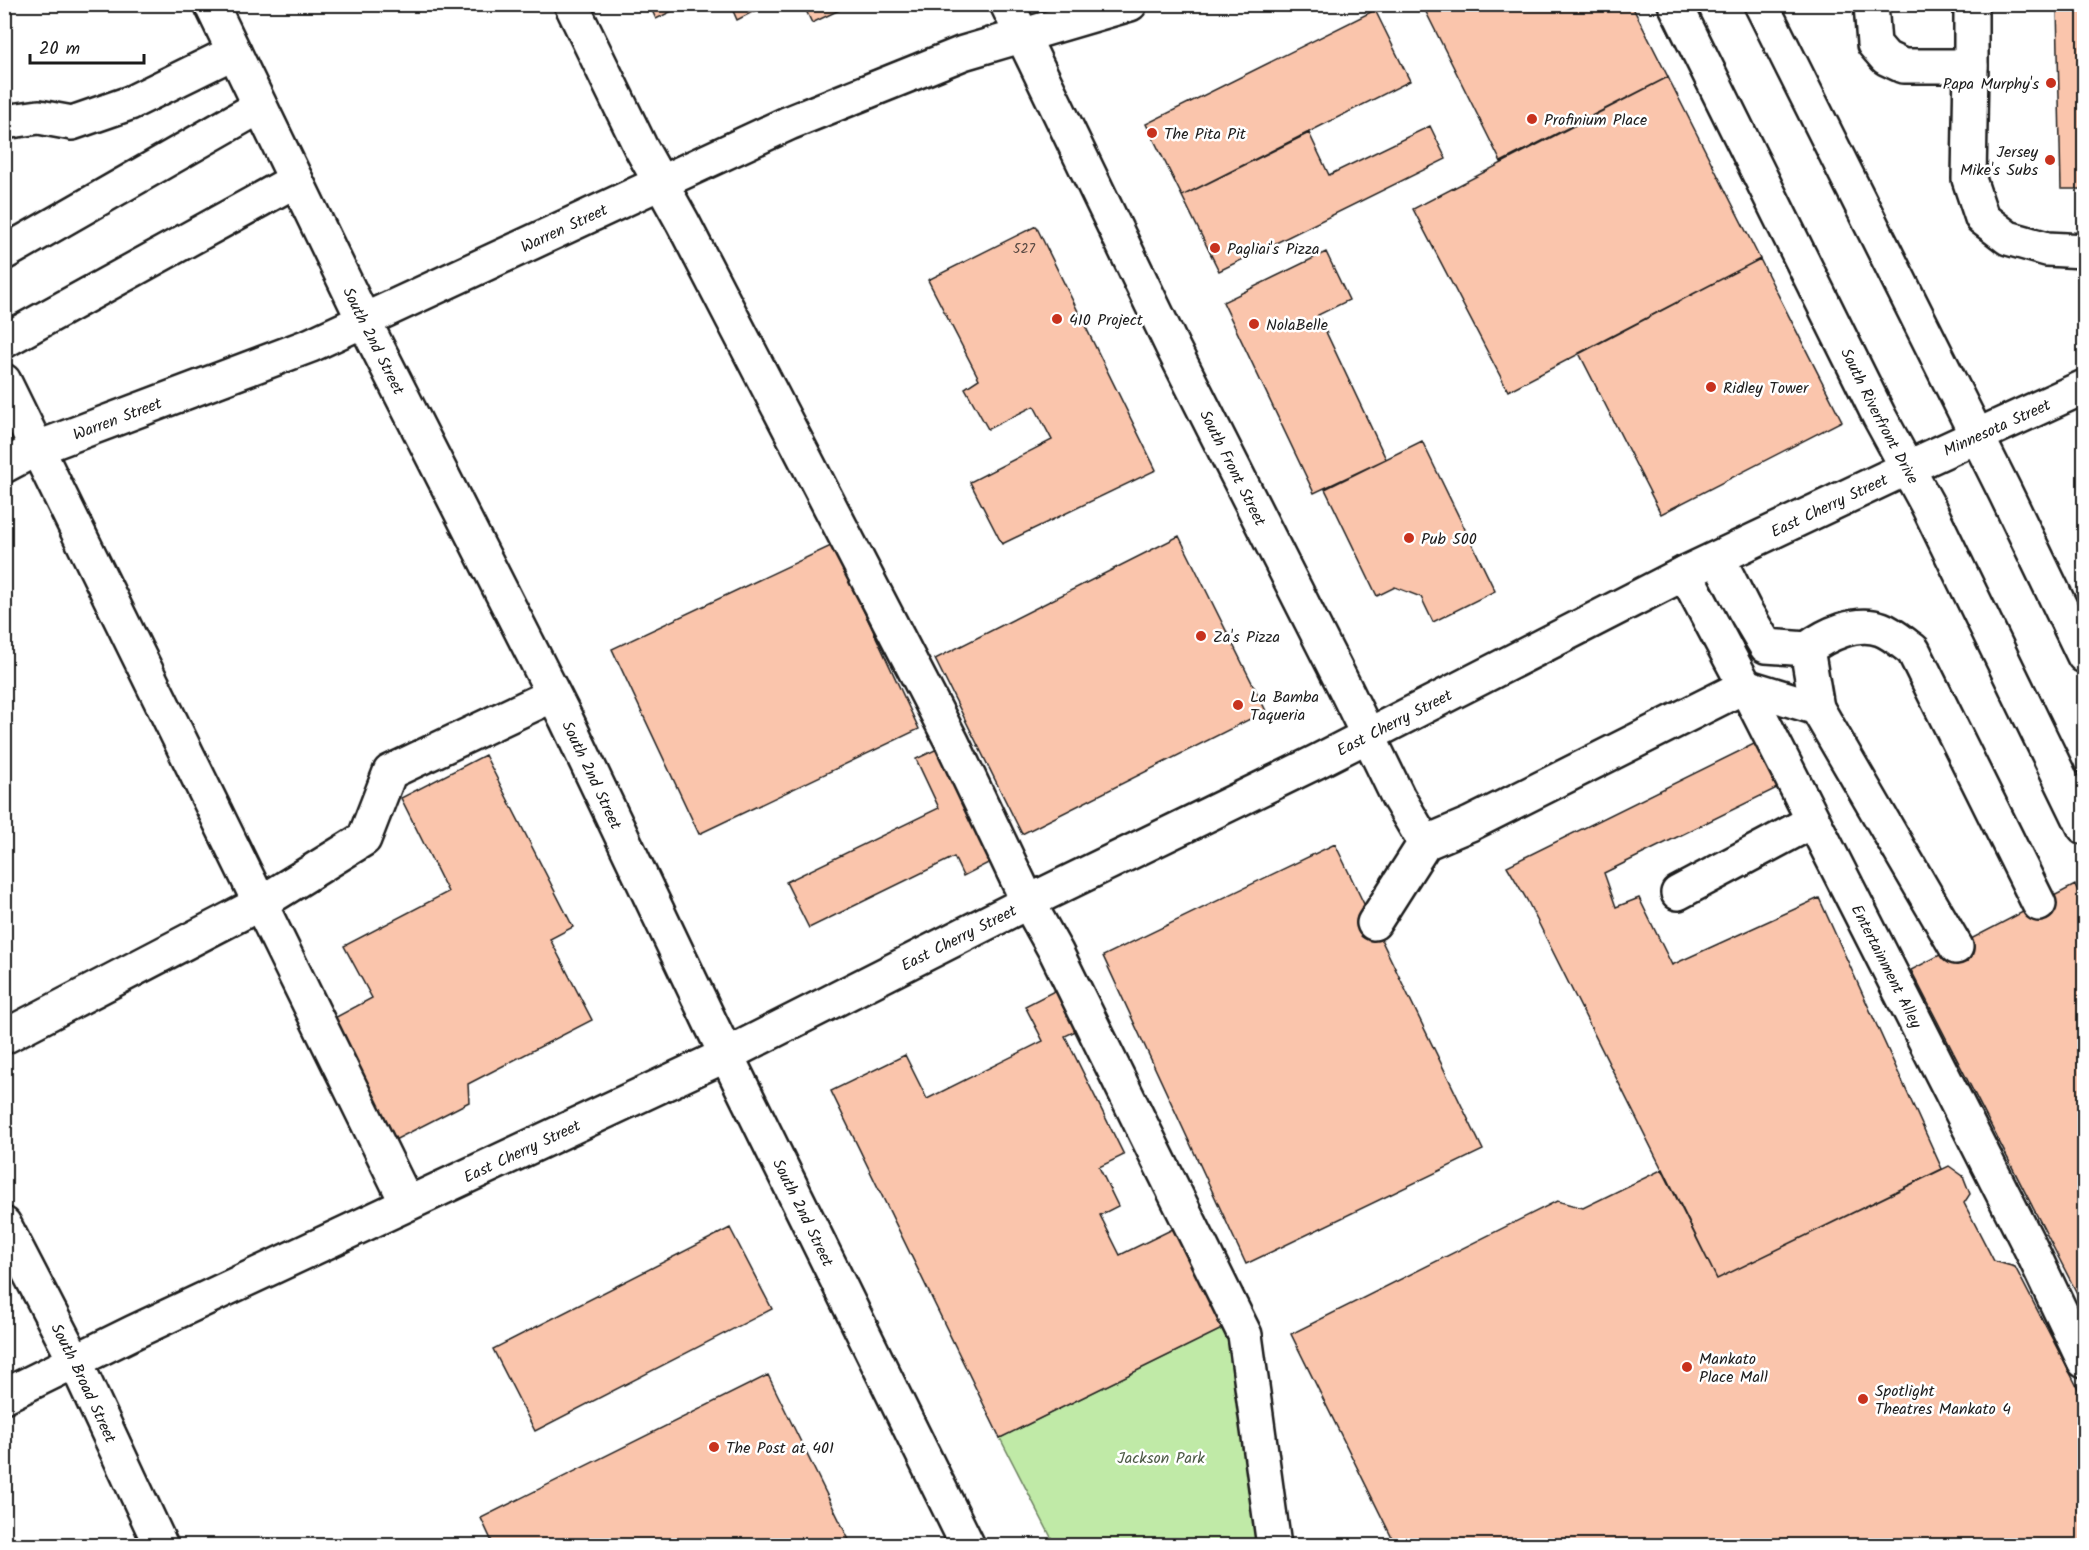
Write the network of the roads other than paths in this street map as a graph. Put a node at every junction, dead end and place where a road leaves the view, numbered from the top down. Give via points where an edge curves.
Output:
1 (211, 4) edge
2 (571, 4) edge
3 (1007, 4) edge
4 (1130, 4) edge
5 (1676, 4) edge
6 (1761, 4) edge
7 (1871, 4) edge
8 (1971, 4) edge
9 (1022, 35) junction
10 (234, 52) junction
11 (1971, 66) junction
12 (259, 107) junction
13 (4, 123) edge
14 (296, 180) junction
15 (660, 184) junction
16 (2085, 251) edge
17 (4, 253) edge
18 (364, 321) junction
19 (4, 341) edge
20 (4, 381) edge
21 (2085, 387) edge
22 (1977, 436) junction
23 (39, 448) junction
24 (4, 466) edge
25 (1907, 468) junction
26 (1718, 558) junction
27 (1685, 573) junction
28 (1807, 649) junction
29 (2085, 656) edge
30 (1745, 686) junction
31 (554, 695) junction
32 (1817, 708) junction
33 (1368, 735) junction
34 (1813, 821) junction
35 (2085, 827) edge
36 (1425, 843) junction
37 (1678, 893) dead end
38 (1028, 902) junction
39 (261, 903) junction
40 (2039, 904) dead end
41 (1374, 923) dead end
42 (1956, 947) dead end
43 (4, 1037) edge
44 (726, 1054) junction
45 (407, 1203) junction
46 (4, 1224) edge
47 (75, 1361) junction
48 (2085, 1362) edge
49 (4, 1396) edge
50 (161, 1545) edge
51 (968, 1545) edge
52 (1274, 1545) edge

1 - 10 street, South 2nd Street
2 - 15 street
3 - 9 street, South Front Street
4 - 9 street, Warren Street
5 - 25 street, South Riverfront Drive
6 - 22 street
7 - 11 street via 1874,44 1886,58 1903,66
8 - 11 street
9 - 15 street, Warren Street via 963,53 789,123
9 - 33 street, South Front Street via 1173,348
10 - 12 street, South 2nd Street
10 - 13 street via 130,103 72,123 39,117
11 - 16 street via 1969,178 1982,218 2008,238 2047,249
12 - 14 street, South 2nd Street
12 - 17 street
14 - 18 street, South 2nd Street
14 - 19 street
15 - 18 street, Warren Street
15 - 38 street via 952,742
18 - 23 street, Warren Street via 311,345
18 - 31 street, South 2nd Street
20 - 23 street
21 - 22 street, Minnesota Street
22 - 25 street, Minnesota Street
22 - 29 street
23 - 24 street, Warren Street
23 - 39 street
25 - 26 street, East Cherry Street
25 - 35 street, South Riverfront Drive
26 - 27 street, East Cherry Street
26 - 28 street via 1766,646
27 - 30 street, Entertainment Alley
27 - 33 street, East Cherry Street
28 - 32 street
28 - 40 street via 1824,637 1854,627 1881,629 1913,650
30 - 32 street
30 - 34 street, Entertainment Alley
30 - 36 street
31 - 39 street via 390,772 364,839
31 - 44 street, South 2nd Street
32 - 42 street
33 - 36 street, South Front Street
33 - 38 street, East Cherry Street
34 - 37 street
34 - 48 street, Entertainment Alley
36 - 41 street
38 - 44 street, East Cherry Street
38 - 52 street via 1245,1335
39 - 43 street
39 - 45 street
44 - 45 street, East Cherry Street
44 - 51 street, South 2nd Street
45 - 47 street, East Cherry Street
46 - 47 street, South Broad Street
47 - 49 street, East Cherry Street
47 - 50 street, South Broad Street

